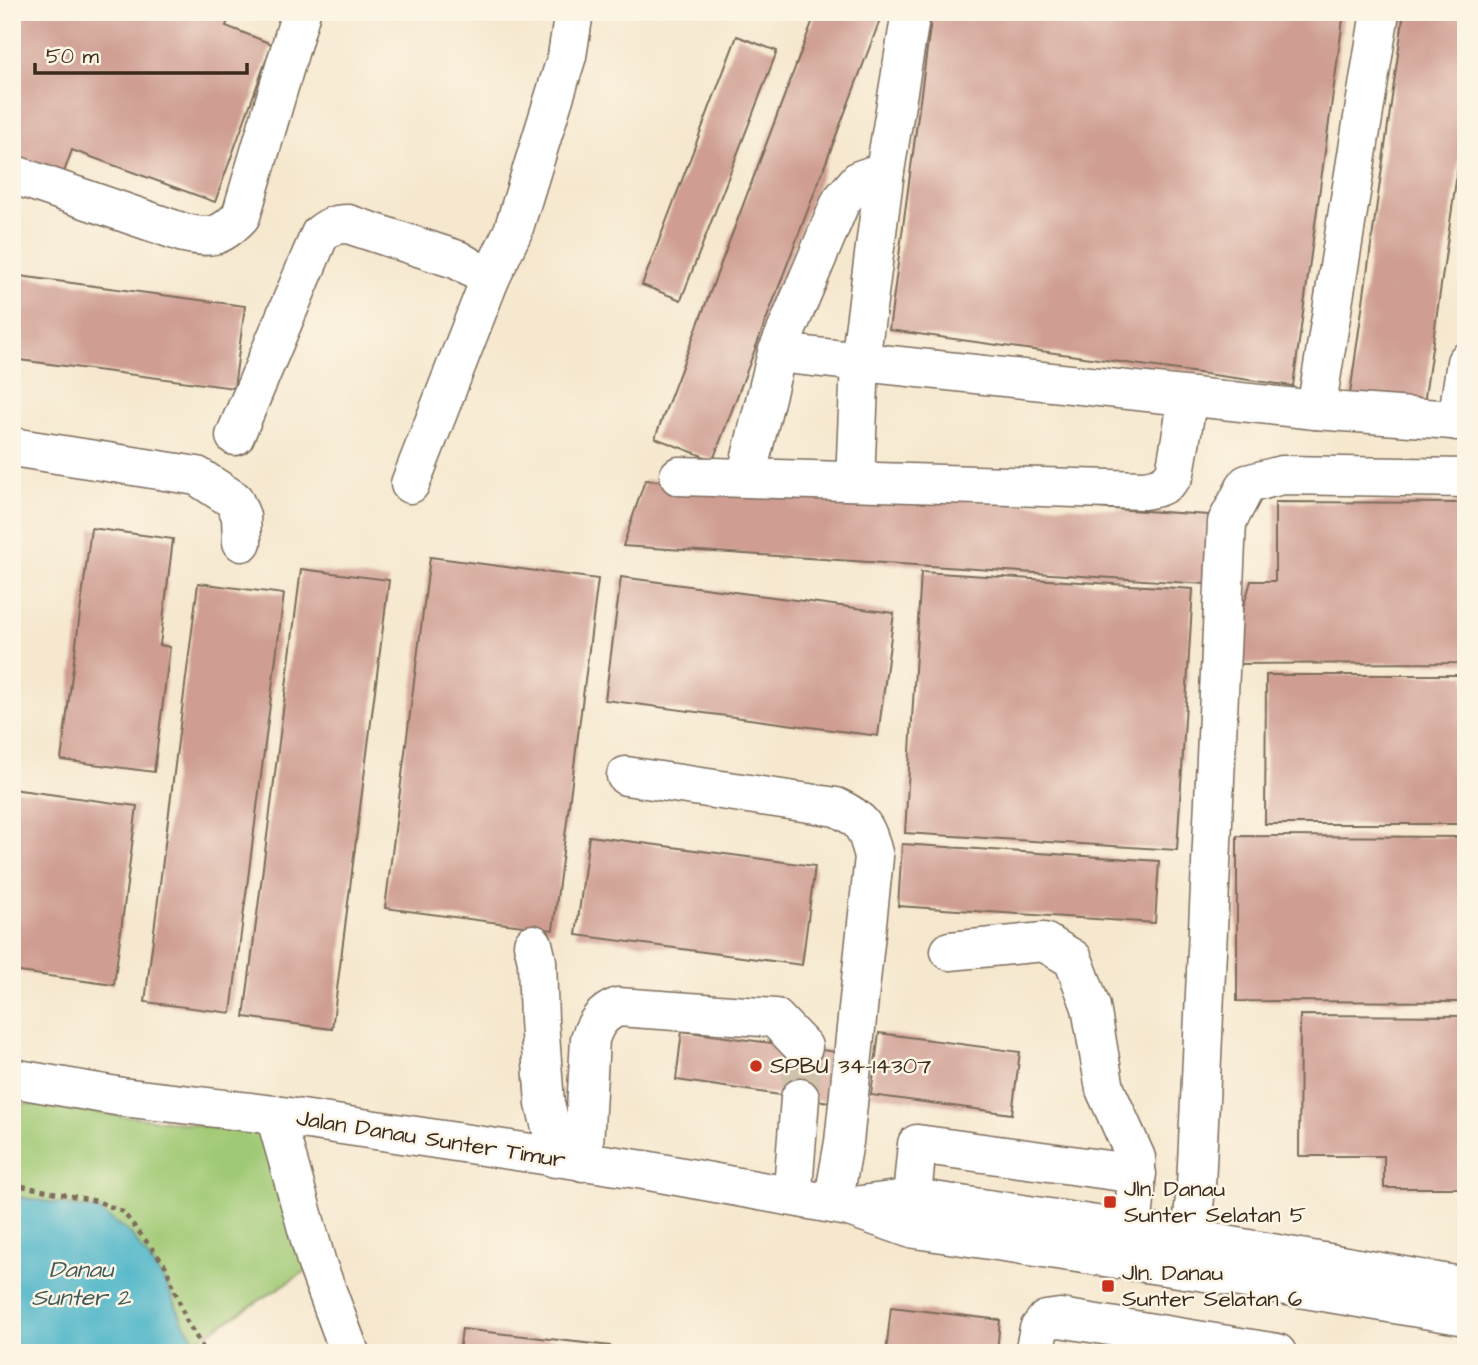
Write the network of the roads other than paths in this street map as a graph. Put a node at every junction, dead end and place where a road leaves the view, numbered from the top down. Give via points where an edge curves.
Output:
1 (301, 12) edge
2 (574, 12) edge
3 (911, 12) edge
4 (1380, 12) edge
5 (885, 171) junction
6 (12, 174) edge
7 (490, 279) junction
8 (777, 353) junction
9 (860, 362) junction
10 (1466, 362) edge
11 (1188, 397) junction
12 (1316, 411) junction
13 (1461, 421) edge
14 (235, 436) dead end
15 (12, 447) edge
16 (679, 476) dead end
17 (746, 477) junction
18 (1466, 478) edge
19 (855, 481) junction
20 (410, 484) dead end
21 (242, 542) dead end
22 (626, 776) dead end
23 (533, 944) dead end
24 (950, 951) dead end
25 (803, 1047) dead end
26 (12, 1078) edge
27 (800, 1098) tunnel mouth
28 (275, 1115) junction
29 (569, 1160) junction
30 (1137, 1174) junction
31 (790, 1196) junction
32 (841, 1205) junction
33 (911, 1213) junction
34 (1130, 1246) junction
35 (1188, 1254) junction
36 (1466, 1287) edge
37 (1466, 1315) edge
38 (1261, 1351) edge
39 (349, 1353) edge
40 (1034, 1353) edge

1 - 6 main road via 241,216 216,236 184,233
2 - 7 main road via 566,56 513,231
3 - 5 main road
4 - 12 main road
5 - 8 main road via 859,180 841,201
5 - 9 main road
7 - 14 main road via 458,260 348,224 326,229
7 - 20 main road
8 - 9 main road
8 - 17 main road
9 - 11 main road
9 - 19 main road
10 - 13 main road
11 - 12 main road
11 - 19 main road via 1175,473 1157,488
12 - 13 main road
15 - 21 main road via 197,476 234,500 241,516
16 - 17 main road
17 - 19 main road
18 - 35 main road via 1283,475 1247,484 1227,522 1198,1158
22 - 32 main road via 836,807 864,824 874,857
23 - 29 main road via 545,1104 557,1151
24 - 30 main road via 1044,942 1073,959 1091,1007 1105,1089 1136,1158
25 - 29 main road via 775,1018 610,1010 594,1027 590,1039
26 - 28 main road, Jalan Danau Sunter Timur
27 - 31 main road
28 - 29 main road, Jalan Danau Sunter Timur
28 - 39 main road via 317,1264
29 - 31 main road, Jalan Danau Sunter Timur
30 - 33 main road via 917,1144
30 - 34 main road
31 - 32 main road, Jalan Danau Sunter Timur
32 - 33 main road, Jalan Danau Sunter Timur
33 - 34 main road, Jalan Danau Sunter Timur
34 - 35 main road, Jalan Danau Sunter Timur
35 - 36 main road, Jalan Danau Sunter Timur
35 - 37 main road, Jalan Danau Sunter Timur
38 - 40 main road via 1060,1318 1046,1320 1038,1329

